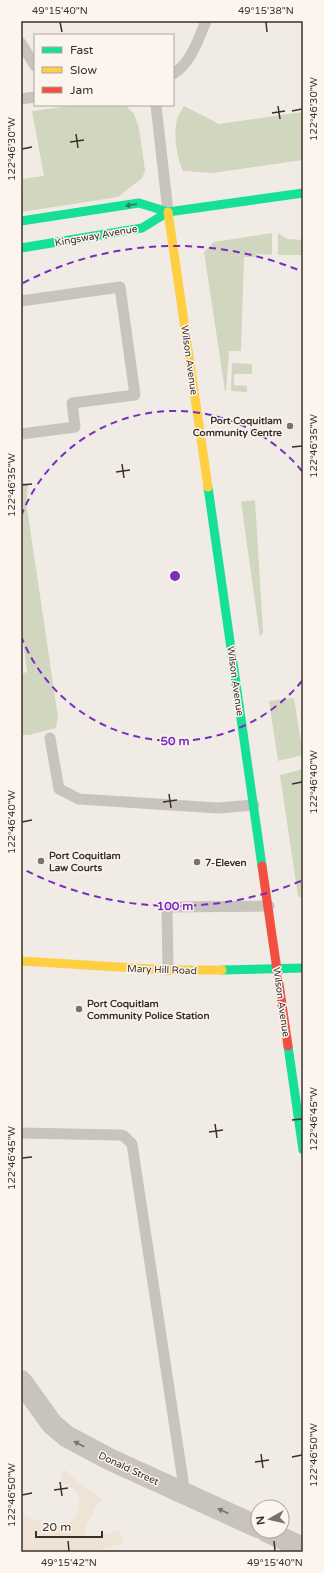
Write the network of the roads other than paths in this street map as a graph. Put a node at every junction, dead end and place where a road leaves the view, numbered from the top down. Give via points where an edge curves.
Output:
1 (206, 21) edge
2 (21, 43) edge
3 (34, 64) edge
4 (174, 73) edge
5 (34, 97) edge
6 (21, 99) edge
7 (156, 106) edge
8 (303, 193) edge
9 (168, 212) junction
10 (21, 221) edge
11 (21, 248) edge
12 (21, 300) edge
13 (21, 434) edge
14 (50, 738) dead end
15 (254, 805) junction
16 (268, 906) junction
17 (21, 961) edge
18 (303, 968) edge
19 (168, 970) junction
20 (277, 970) junction
21 (21, 1133) edge
22 (303, 1150) edge
23 (21, 1381) edge
24 (185, 1494) junction
25 (250, 1523) edge
26 (283, 1539) edge
27 (303, 1548) edge

1 - 4 lane via 188,60
2 - 3 lane
5 - 6 lane
7 - 9 lane
8 - 9 street, Kingsway Avenue
9 -> 10 street, Kingsway Avenue via 139,203
9 - 11 street, Kingsway Avenue via 142,228
9 - 15 street, Wilson Avenue
12 - 13 lane via 120,287 136,394 72,403 75,427
14 - 15 lane via 59,789 79,799 218,808
15 - 16 street, Wilson Avenue
16 - 19 lane via 167,907
16 - 20 street, Wilson Avenue
17 - 19 street, Mary Hill Road
18 - 20 street, Mary Hill Road
19 - 20 street, Mary Hill Road
20 - 22 street, Wilson Avenue
21 - 24 lane via 119,1135 124,1136 132,1144
24 -> 23 street, Donald Street via 66,1436 52,1424
25 -> 24 street, Donald Street
26 - 27 street

